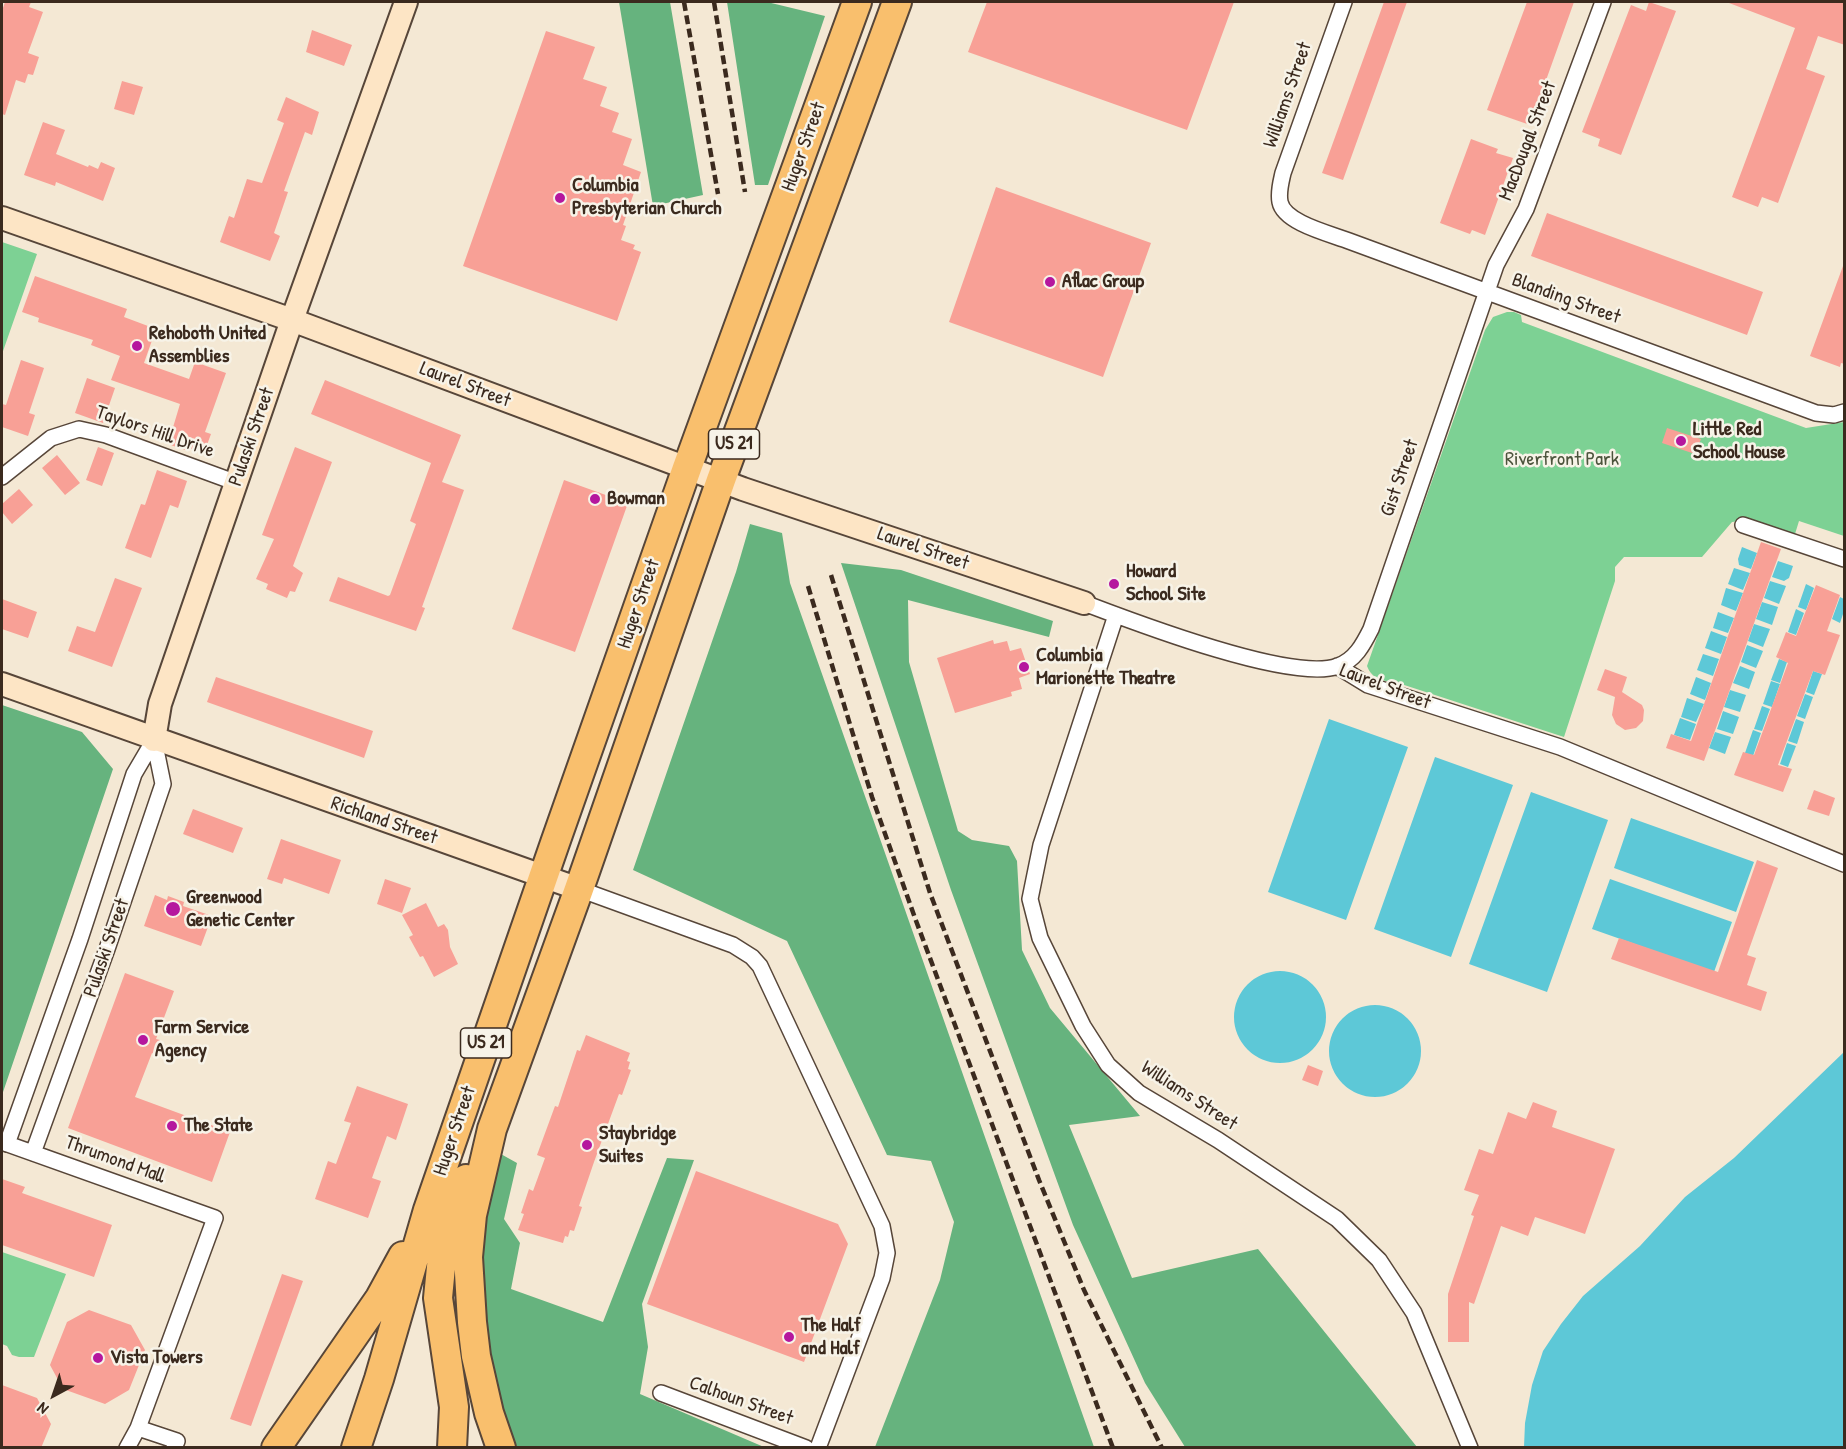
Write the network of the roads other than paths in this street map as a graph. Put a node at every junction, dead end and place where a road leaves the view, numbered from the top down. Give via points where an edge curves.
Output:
1 (406, 2) edge
2 (857, 2) edge
3 (897, 2) edge
4 (1344, 2) edge
5 (1603, 2) edge
6 (1280, 204) joint
7 (2, 218) edge
8 (1486, 292) junction
9 (292, 320) junction
10 (1845, 412) edge
11 (687, 468) junction
12 (2, 477) edge
13 (721, 480) junction
14 (237, 483) junction
15 (1743, 525) dead end
16 (1845, 559) edge
17 (1084, 603) joint
18 (1116, 615) junction
19 (1337, 666) junction
20 (2, 684) edge
21 (154, 740) junction
22 (1845, 864) edge
23 (543, 877) junction
24 (579, 889) junction
25 (492, 1129) junction
26 (4, 1143) edge
27 (33, 1153) junction
28 (428, 1210) junction
29 (661, 1393) dead end
30 (138, 1428) junction
31 (127, 1448) edge
32 (174, 1448) edge
33 (276, 1448) edge
34 (356, 1448) edge
35 (452, 1448) edge
36 (501, 1448) edge
37 (806, 1448) edge
38 (818, 1448) edge
39 (1470, 1448) edge

1 - 9 street, Pulaski Street
2 - 11 highway, Huger Street / US 21
3 - 13 highway, Huger Street / US 21
4 - 6 street, Williams Street via 1283,173
5 - 8 street, MacDougal Street via 1526,209 1496,264
6 - 8 street, Blanding Street via 1293,219
7 - 9 street, Laurel Street
8 - 10 street, Blanding Street via 1816,413
8 - 19 street, Gist Street via 1371,629 1354,657
9 - 11 street, Laurel Street
9 - 14 street, Pulaski Street
11 - 13 street, Laurel Street
11 - 23 highway, Huger Street / US 21
12 - 14 street, Taylors Hill Drive via 51,438 79,429 106,435
13 - 17 street, Laurel Street
13 - 24 highway, Huger Street / US 21
14 - 21 street, Pulaski Street via 160,704
15 - 16 street
17 - 18 street, Laurel Street
18 - 19 street, Laurel Street via 1280,666
18 - 39 street, Williams Street via 1041,845 1030,899 1040,939 1083,1026 1108,1065 1139,1093 1337,1219 1379,1260 1414,1313
19 - 22 street, Laurel Street via 1368,685 1560,747
20 - 21 street, Richland Street
21 - 23 street, Richland Street
21 - 26 street, Pulaski Street via 134,774 80,939
21 - 27 street, Pulaski Street via 163,784
23 - 24 street, Richland Street
23 - 28 highway, Huger Street / US 21
24 - 25 highway, Huger Street / US 21
24 - 38 street, Richland Street via 733,945 760,966 882,1226 887,1252 882,1278
25 - 35 highway, US 21 via 450,1219 439,1272 438,1298 454,1407
25 - 36 highway via 472,1215 468,1257 476,1356
26 - 27 street, Thrumond Mall
27 - 30 street, Thrumond Mall via 214,1218
28 - 33 highway, US 21 via 380,1298
28 - 34 highway
29 - 37 street, Calhoun Street
30 - 31 street
30 - 32 street via 177,1441

